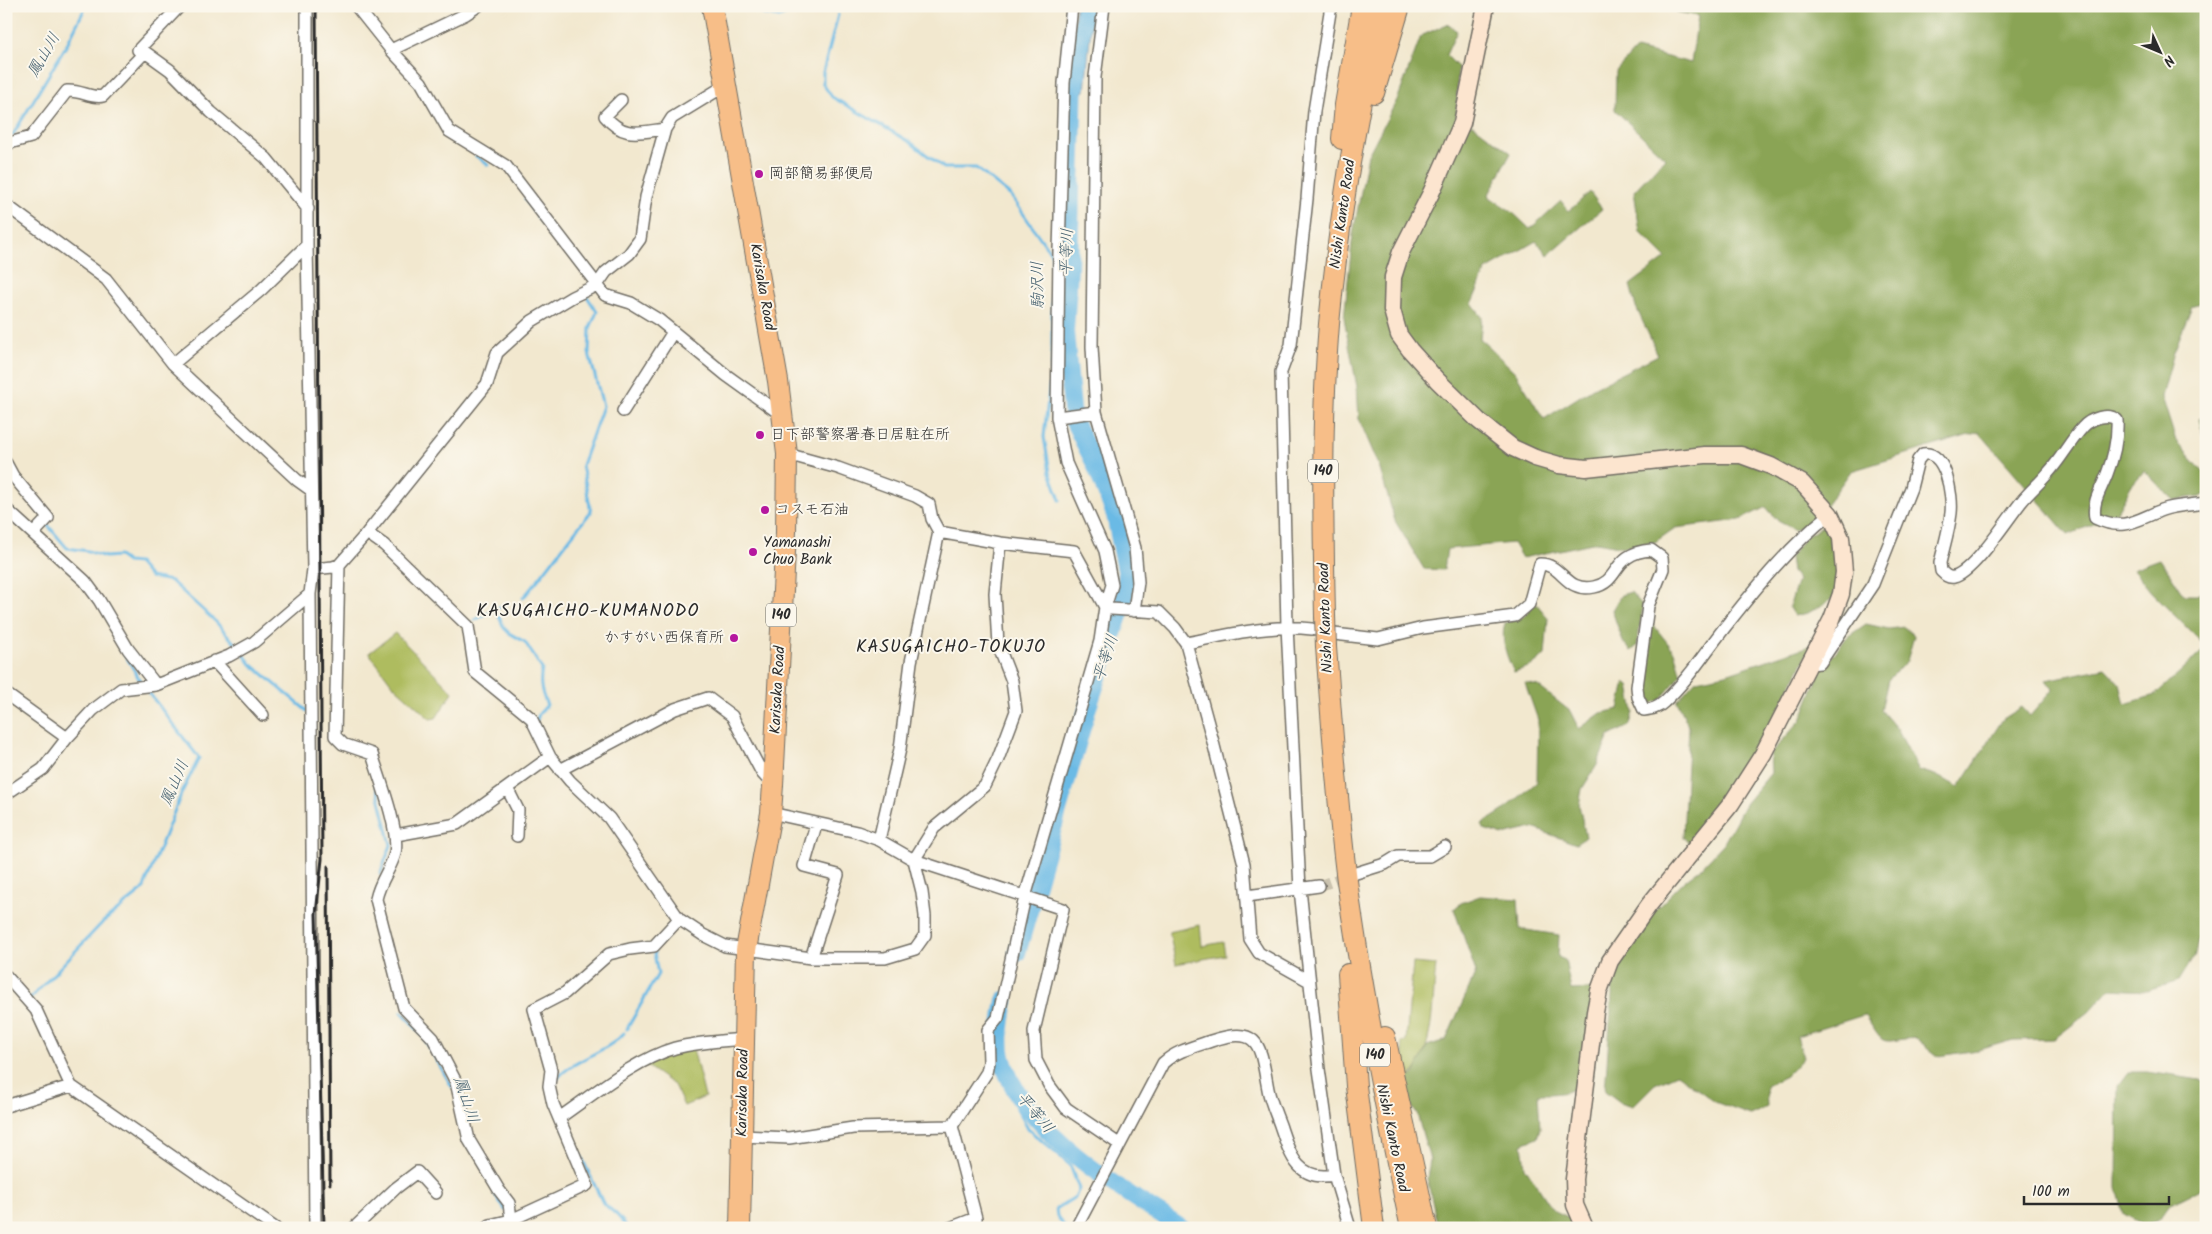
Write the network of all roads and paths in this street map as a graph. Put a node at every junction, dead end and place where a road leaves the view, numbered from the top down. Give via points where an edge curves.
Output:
1 (180, 6) edge
2 (307, 6) edge
3 (356, 6) edge
4 (478, 6) edge
5 (712, 6) edge
6 (1072, 6) edge
7 (1104, 6) edge
8 (1331, 6) edge
9 (1362, 6) edge
10 (1381, 6) edge
11 (1400, 6) edge
12 (1486, 6) edge
13 (391, 50) junction
14 (145, 52) junction
15 (726, 85) junction
16 (621, 100) dead end
17 (665, 129) junction
18 (6, 144) edge
19 (1347, 181) junction
20 (6, 204) edge
21 (308, 209) junction
22 (307, 245) junction
23 (597, 285) junction
24 (1329, 326) junction
25 (673, 332) junction
26 (173, 364) junction
27 (623, 411) dead end
28 (1096, 412) junction
29 (783, 416) junction
30 (1057, 418) junction
31 (787, 454) junction
32 (6, 463) edge
33 (311, 490) junction
34 (2206, 503) edge
35 (6, 509) edge
36 (1830, 514) junction
37 (36, 531) junction
38 (940, 532) junction
39 (367, 533) junction
40 (1000, 543) junction
41 (336, 566) junction
42 (313, 568) junction
43 (310, 594) junction
44 (1108, 608) junction
45 (1134, 611) junction
46 (1318, 623) junction
47 (1287, 626) junction
48 (1330, 641) junction
49 (1186, 643) junction
50 (214, 662) junction
51 (1810, 664) junction
52 (156, 685) junction
53 (6, 694) edge
54 (263, 714) dead end
55 (67, 738) junction
56 (550, 757) junction
57 (560, 770) junction
58 (773, 785) junction
59 (507, 788) junction
60 (6, 794) edge
61 (771, 813) junction
62 (1340, 820) junction
63 (816, 824) junction
64 (396, 834) junction
65 (517, 836) dead end
66 (878, 840) junction
67 (1446, 847) dead end
68 (914, 860) junction
69 (1351, 877) junction
70 (1319, 886) tunnel mouth
71 (1300, 889) junction
72 (1248, 896) junction
73 (1025, 897) junction
74 (679, 918) junction
75 (746, 950) junction
76 (811, 958) junction
77 (6, 976) edge
78 (1309, 981) junction
79 (744, 1039) junction
80 (71, 1086) junction
81 (6, 1106) edge
82 (559, 1118) junction
83 (952, 1126) junction
84 (742, 1136) junction
85 (1117, 1149) junction
86 (1334, 1176) junction
87 (436, 1193) dead end
88 (511, 1224) edge
89 (362, 1225) edge
90 (275, 1228) edge
91 (315, 1228) edge
92 (488, 1228) edge
93 (740, 1228) edge
94 (950, 1228) edge
95 (1076, 1228) edge
96 (1350, 1228) edge
97 (1374, 1228) edge
98 (1411, 1228) edge
99 (1427, 1228) edge
100 (1585, 1228) edge

1 - 14 street via 138,50
2 - 21 street
3 - 13 street
4 - 13 street
5 - 15 highway, Karisaka Road / 140
6 - 30 street via 1064,83 1058,250
7 - 28 street via 1094,77 1092,347
8 - 47 street via 1314,111 1291,346 1281,372
9 - 24 highway via 1345,105 1332,246
10 - 19 highway, Nishi Kanto Road / 140
11 - 19 highway
12 - 36 street via 1462,123 1401,252 1393,277 1392,310 1400,335 1410,350 1496,436 1535,458 1586,468 1705,455 1741,456 1771,466 1802,483
13 - 23 street via 421,82 449,132 506,166
14 - 18 street via 103,96 78,90 67,91 31,137
14 - 21 street via 170,70 211,112 266,158
15 - 17 street via 672,118
15 - 29 highway, Karisaka Road / 140
16 - 17 street via 605,116 615,128 627,132
17 - 23 street via 646,197 640,239
19 - 24 highway, Nishi Kanto Road / 140
20 - 26 street via 106,279
21 - 22 street
22 - 26 street via 261,290
22 - 33 street
23 - 25 street via 605,295 631,303
23 - 39 street via 572,296 532,322 497,353 487,384
24 - 46 highway, Nishi Kanto Road / 140
25 - 27 street
25 - 29 street
26 - 33 street
28 - 30 street
28 - 45 street via 1135,548 1138,582
29 - 31 highway, Karisaka Road / 140
30 - 44 street via 1066,463 1105,551 1112,585
31 - 38 street via 838,468 915,496 929,504
31 - 58 highway, Karisaka Road / 140
32 - 37 street via 48,518
33 - 42 street
34 - 51 street via 2164,509 2134,523 2108,525 2095,518 2093,507 2118,437 2117,420 2110,416 2099,418 2084,426 2048,474 2023,498 1985,550 1963,572 1953,578 1947,577 1941,571 1940,563 1951,497 1942,465 1934,455 1923,454 1918,460 1911,488 1873,584 1820,663
35 - 37 street
36 - 48 street via 1805,534 1729,622 1689,676 1653,709 1644,710 1637,687 1648,606 1663,569 1662,558 1651,550 1632,553 1622,560 1610,579 1592,588 1572,585 1552,566 1540,564 1529,604 1515,616 1422,628 1378,639
36 - 51 street via 1841,538 1844,572 1841,594 1832,619
37 - 52 street via 85,581 128,649
38 - 40 street
38 - 66 street via 911,662 900,749
39 - 41 street
39 - 56 street via 384,545 468,626 475,672 531,718
40 - 44 street via 1074,551
40 - 68 street via 995,594 998,646 1012,681 1016,711 985,786 934,828
41 - 42 street
41 - 64 street via 335,736 343,744 372,754
42 - 43 street
43 - 50 street via 254,642
43 - 91 street
44 - 45 street
44 - 73 street
45 - 49 street via 1159,612
46 - 47 street
46 - 48 highway, Nishi Kanto Road / 140, bridge
47 - 49 street
47 - 71 street
48 - 62 highway, Nishi Kanto Road / 140
49 - 72 street via 1244,864
50 - 52 street
50 - 54 street
51 - 100 street via 1731,804 1649,905 1622,942 1603,978 1595,1012 1574,1178 1575,1205
52 - 55 street via 121,690 92,710
53 - 55 street
55 - 60 street via 43,769
56 - 57 street
56 - 59 street
57 - 58 street via 675,709 708,698 732,716 762,773
57 - 74 street via 610,818
58 - 61 highway, Karisaka Road / 140
59 - 64 street via 457,824
59 - 65 street via 518,810
61 - 63 street
61 - 75 highway, Karisaka Road / 140
62 - 69 highway, Nishi Kanto Road / 140
62 - 97 highway via 1339,872 1356,1086
63 - 66 street
63 - 76 street via 804,866 838,875
64 - 88 street via 395,853 379,885 376,899 404,1008 433,1038 456,1082 470,1140 509,1202
66 - 68 street
67 - 69 street via 1430,856 1398,856
68 - 73 street
68 - 76 street via 925,916 925,934 915,949 885,958
69 - 98 highway, Nishi Kanto Road / 140 via 1369,1022
69 - 99 highway
70 - 71 street
71 - 72 street
71 - 78 street
72 - 78 street via 1250,939 1259,953
73 - 83 street via 998,1018 988,1030 987,1072
73 - 85 street via 1064,909 1034,1031 1036,1060 1066,1108
74 - 75 street via 725,946
74 - 82 street via 654,946 609,954 564,993 534,1009 551,1070 549,1086
75 - 76 street
75 - 79 highway, Karisaka Road / 140
77 - 80 street via 36,1010
78 - 86 street
79 - 82 street via 696,1043 644,1060
79 - 84 highway, Karisaka Road / 140
80 - 81 street
80 - 90 street
82 - 88 street via 587,1185
83 - 84 street via 853,1128 789,1138
83 - 94 street via 976,1218
84 - 93 highway, Karisaka Road / 140
85 - 86 street via 1163,1063 1172,1055 1232,1034 1253,1040 1259,1048 1268,1091 1294,1161 1316,1177
85 - 95 street
86 - 96 street
87 - 89 street via 417,1172
88 - 92 street via 490,1225

